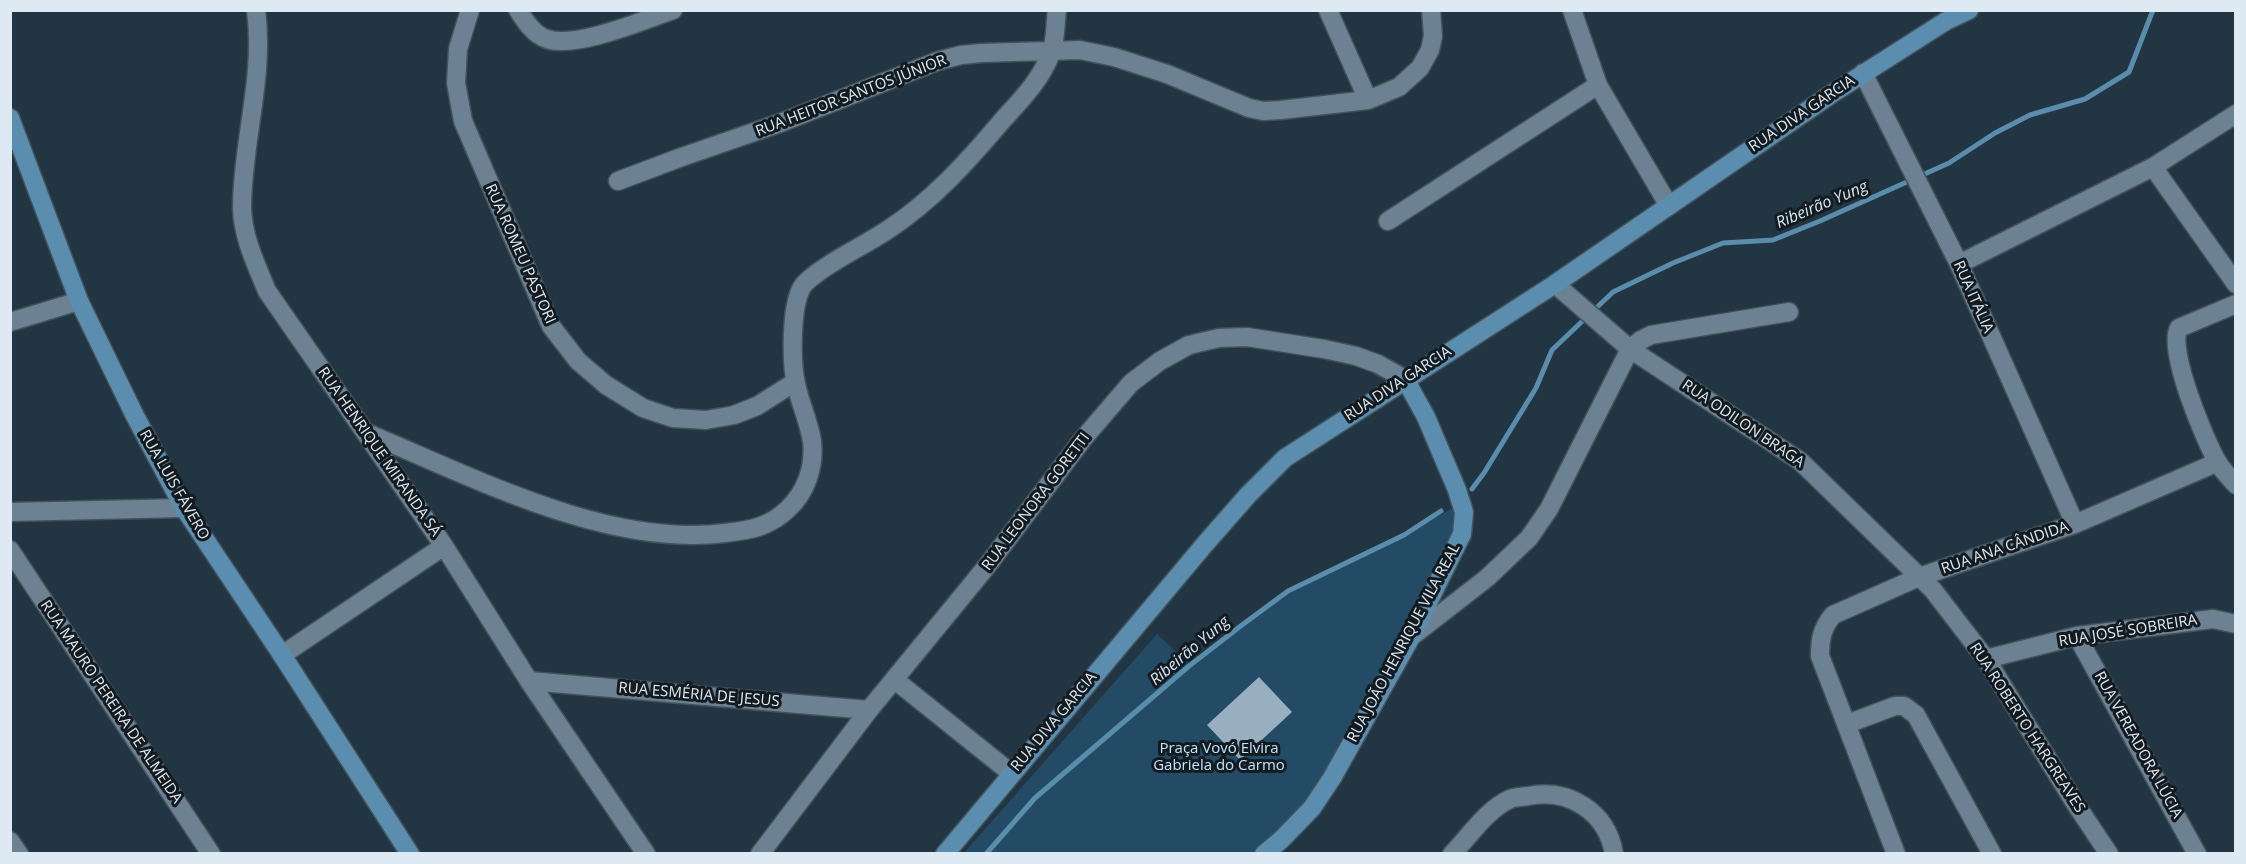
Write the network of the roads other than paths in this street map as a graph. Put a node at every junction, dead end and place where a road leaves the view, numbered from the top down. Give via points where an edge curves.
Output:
1 (256, 10) edge
2 (470, 10) edge
3 (518, 10) edge
4 (673, 10) edge
5 (1057, 10) edge
6 (1329, 10) edge
7 (1431, 10) edge
8 (1572, 10) edge
9 (1970, 10) edge
10 (1946, 16) edge
11 (1053, 50) junction
12 (1863, 74) junction
13 (1598, 85) junction
14 (1368, 100) junction
15 (2235, 114) edge
16 (10, 118) edge
17 (2153, 167) junction
18 (618, 181) dead end
19 (1669, 206) junction
20 (1388, 221) dead end
21 (1959, 264) junction
22 (1555, 284) junction
23 (2235, 284) edge
24 (80, 301) junction
25 (2235, 304) edge
26 (1789, 312) dead end
27 (10, 322) edge
28 (1630, 349) junction
29 (1405, 379) junction
30 (795, 382) junction
31 (367, 434) junction
32 (2218, 462) junction
33 (2235, 485) edge
34 (184, 508) junction
35 (10, 512) edge
36 (2075, 524) junction
37 (444, 546) junction
38 (10, 550) edge
39 (1919, 577) junction
40 (2235, 624) edge
41 (2077, 636) junction
42 (1411, 637) junction
43 (282, 655) junction
44 (1986, 659) junction
45 (895, 680) junction
46 (529, 681) junction
47 (869, 710) junction
48 (1847, 724) junction
49 (1011, 773) junction
50 (10, 841) edge
51 (19, 854) edge
52 (211, 854) edge
53 (410, 854) edge
54 (646, 854) edge
55 (760, 854) edge
56 (945, 854) edge
57 (1264, 854) edge
58 (1452, 854) edge
59 (1614, 854) edge
60 (1896, 854) edge
61 (1992, 854) edge
62 (2109, 854) edge
63 (2197, 854) edge

1 - 31 street, RUA HENRIQUE MIRANDA SÁ via 256,95 242,208 247,244 267,291
2 - 30 street, RUA ROMEU PASTORI via 458,49 456,83 463,121 551,326 578,361 606,385 643,408 673,418 706,420 735,415
3 - 4 street via 531,29 547,39 574,41
5 - 11 street
6 - 14 street
7 - 14 street, RUA HEITOR SANTOS JÚNIOR via 1433,36 1420,68 1399,87
8 - 13 street
9 - 10 street, RUA DIVA GARCIA
10 - 12 street, RUA DIVA GARCIA
11 - 14 street, RUA HEITOR SANTOS JÚNIOR via 1080,50 1114,57 1263,111
11 - 18 street, RUA HEITOR SANTOS JÚNIOR via 981,53 938,61
11 - 30 street via 1035,82 954,177 891,228 802,285 794,326
12 - 19 street, RUA DIVA GARCIA
12 - 21 street, RUA ITÁLIA
13 - 19 street
13 - 20 street
15 - 17 street
16 - 24 street, RUA LUIS FÁVERO
17 - 21 street
17 - 23 street
19 - 22 street, RUA DIVA GARCIA
21 - 36 street, RUA ITÁLIA
22 - 28 street, RUA ODILON BRAGA
22 - 29 street, RUA DIVA GARCIA
24 - 27 street
24 - 34 street, RUA LUIS FÁVERO
25 - 32 street via 2179,328 2176,336 2185,386
26 - 28 street via 1651,335
28 - 39 street, RUA ODILON BRAGA via 1800,460
28 - 42 street via 1549,509 1529,538 1487,578
29 - 42 street, RUA JOÃO HENRIQUE VILA REAL via 1426,417 1464,512 1462,534
29 - 45 street, RUA LEONORA GORETTI via 1356,356 1246,337 1189,345 1160,361 1131,383 1083,439
29 - 49 street, RUA DIVA GARCIA via 1285,458 1205,544
30 - 31 street via 812,441 805,489 775,522 710,535 672,535 607,525 535,503
31 - 37 street, RUA HENRIQUE MIRANDA SÁ
32 - 33 street
32 - 36 street, RUA ANA CÂNDIDA
34 - 35 street
34 - 43 street, RUA LUIS FÁVERO
36 - 39 street, RUA ANA CÂNDIDA
37 - 43 street
37 - 46 street, RUA HENRIQUE MIRANDA SÁ
38 - 52 street, RUA MAURO PEREIRA DE ALMEIDA
39 - 44 street, RUA ROBERTO HARGREAVES
39 - 48 street, RUA ANA CÂNDIDA via 1833,615 1824,626 1820,656
40 - 41 street, RUA JOSÉ SOBREIRA via 2213,618
41 - 44 street, RUA JOSÉ SOBREIRA
41 - 63 street, RUA VEREADORA LÚCIA
42 - 57 street, RUA JOÃO HENRIQUE VILA REAL via 1312,808
43 - 53 street, RUA LUIS FÁVERO
44 - 62 street, RUA ROBERTO HARGREAVES
45 - 47 street, RUA LEONORA GORETTI
45 - 49 street
46 - 47 street, RUA ESMÉRIA DE JESUS
46 - 54 street, RUA HENRIQUE MIRANDA SÁ
47 - 55 street, RUA LEONORA GORETTI
48 - 60 street
48 - 61 street via 1895,706 1904,706 1916,716
49 - 56 street, RUA DIVA GARCIA
50 - 51 street
58 - 59 street via 1483,819 1510,799 1545,792 1580,802 1602,822

